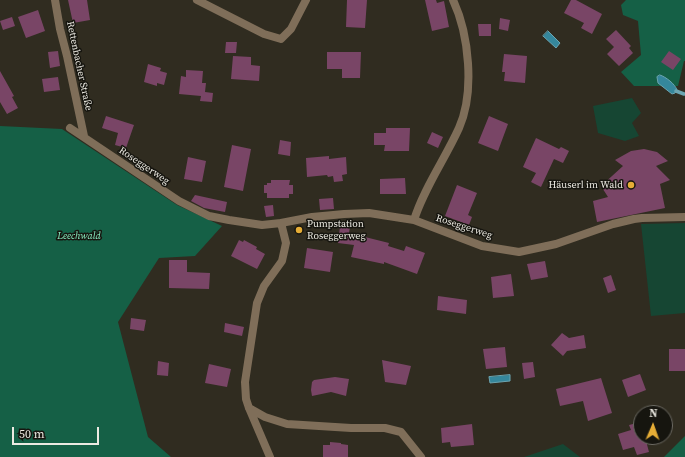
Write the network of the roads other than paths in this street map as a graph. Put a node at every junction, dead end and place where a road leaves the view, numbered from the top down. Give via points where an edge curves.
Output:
1 (55, 0) edge
2 (197, 0) edge
3 (306, 0) edge
4 (453, 0) edge
5 (70, 128) dead end
6 (84, 136) junction
7 (685, 218) edge
8 (414, 220) junction
9 (281, 223) junction
10 (249, 408) junction
11 (270, 457) edge
12 (421, 457) edge

1 - 6 street, Rettenbacher Straße
2 - 3 street via 264,34 281,39 291,29
4 - 8 street via 464,30 467,54 466,106 460,126 418,206
5 - 6 street, Roseggerweg
6 - 9 street, Roseggerweg via 179,201 209,216 262,224
7 - 8 street, Roseggerweg via 634,219 556,244 519,252 482,246
8 - 9 street, Roseggerweg via 369,213 312,217
9 - 10 street via 286,243 282,261 264,286 257,303 245,382
10 - 11 street
10 - 12 street via 265,417 287,424 385,428 401,432

